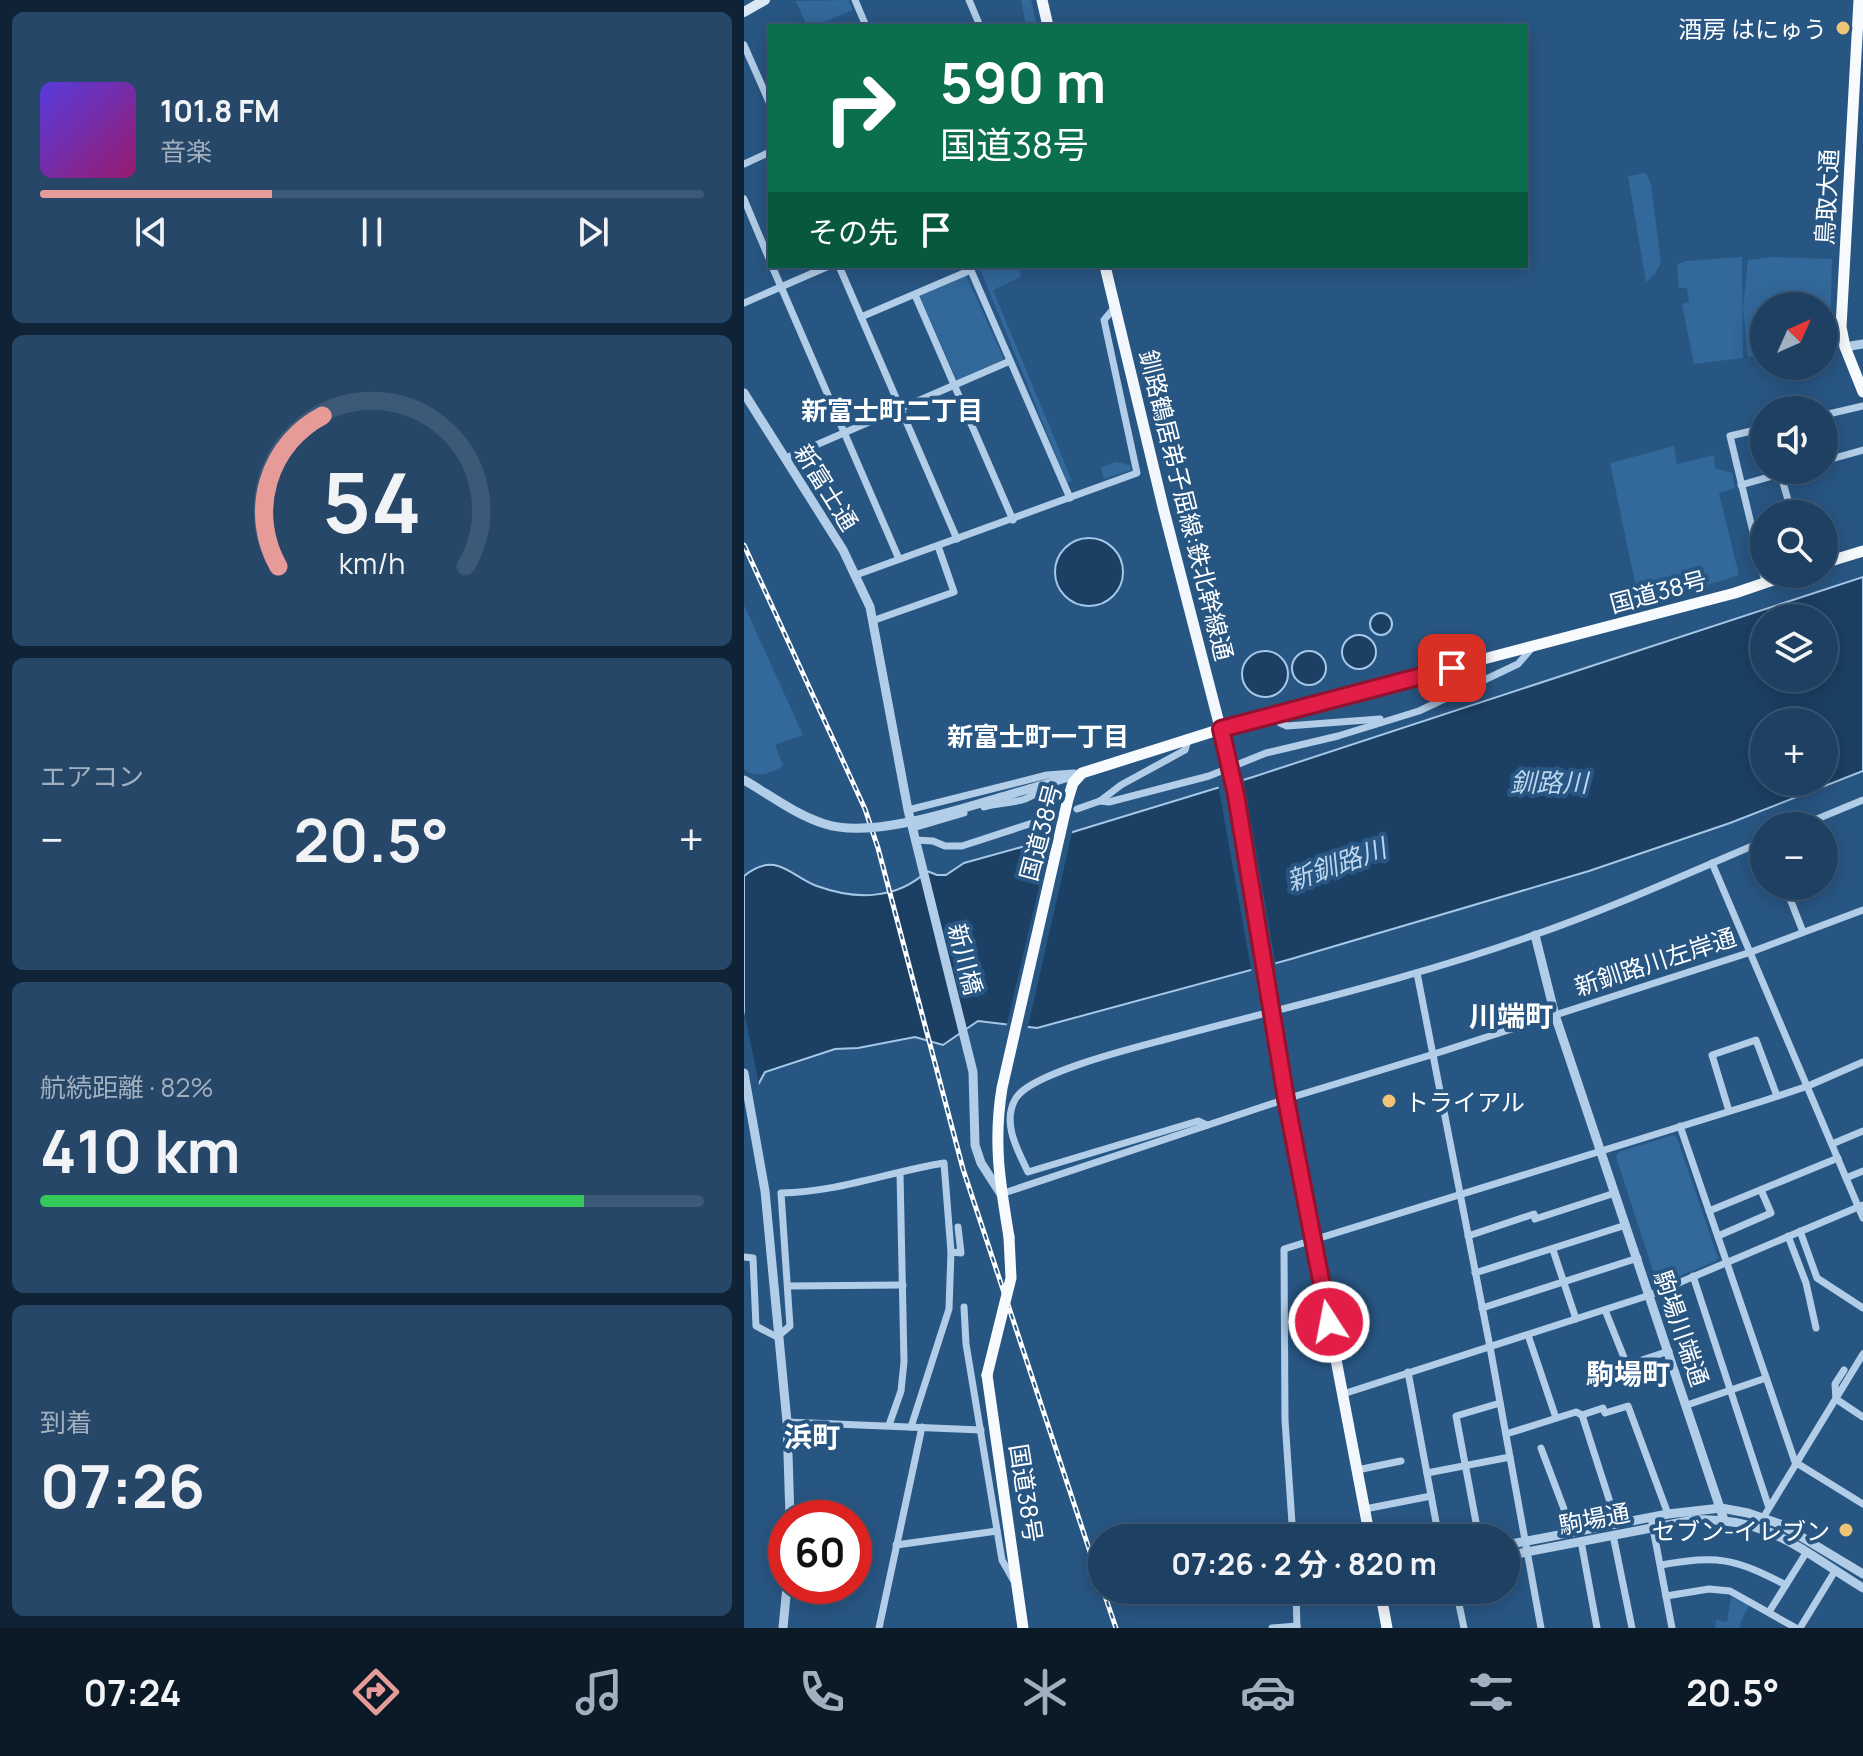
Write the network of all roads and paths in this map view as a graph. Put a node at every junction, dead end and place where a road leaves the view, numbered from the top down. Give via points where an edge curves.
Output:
1 (765, 0) edge
2 (855, 0) edge
3 (969, 0) edge
4 (1042, 0) edge
5 (1860, 8) edge
6 (744, 12) edge
7 (865, 24) edge
8 (979, 24) edge
9 (1048, 24) edge
10 (744, 45) edge
11 (768, 99) edge
12 (768, 153) edge
13 (744, 164) edge
14 (744, 199) edge
15 (768, 256) edge
16 (773, 268) edge
17 (824, 268) edge
18 (840, 268) edge
19 (970, 268) edge
20 (1105, 268) edge
21 (781, 287) junction
22 (915, 295) junction
23 (744, 303) edge
24 (1115, 307) junction
25 (861, 317) junction
26 (1863, 344) edge
27 (1845, 347) junction
28 (1010, 361) junction
29 (954, 384) junction
30 (1863, 392) edge
31 (744, 393) edge
32 (1863, 406) edge
33 (901, 408) junction
34 (1838, 412) edge
35 (1750, 431) edge
36 (845, 433) junction
37 (1863, 450) edge
38 (1838, 457) edge
39 (786, 458) junction
40 (1750, 482) edge
41 (1741, 485) junction
42 (1070, 498) junction
43 (1013, 520) junction
44 (1750, 521) edge
45 (957, 539) junction
46 (938, 546) junction
47 (1863, 551) edge
48 (899, 559) junction
49 (1838, 559) edge
50 (856, 575) junction
51 (1750, 588) edge
52 (872, 621) junction
53 (1533, 647) junction
54 (1274, 715) junction
55 (1394, 718) junction
56 (1221, 729) junction
57 (1188, 740) junction
58 (1082, 773) junction
59 (744, 780) edge
60 (1045, 785) junction
61 (1863, 800) edge
62 (1100, 801) junction
63 (1077, 809) dead end
64 (908, 810) junction
65 (1834, 812) edge
66 (1059, 816) junction
67 (913, 828) junction
68 (915, 840) junction
69 (1750, 847) edge
70 (1712, 863) junction
71 (1790, 900) edge
72 (1863, 910) edge
73 (1803, 932) junction
74 (1535, 935) junction
75 (1751, 952) junction
76 (1417, 973) junction
77 (1271, 1006) junction
78 (1555, 1015) junction
79 (1434, 1054) junction
80 (1863, 1062) edge
81 (744, 1073) edge
82 (1808, 1086) junction
83 (1777, 1096) junction
84 (1286, 1099) junction
85 (1729, 1111) junction
86 (1207, 1125) junction
87 (1680, 1126) junction
88 (1863, 1131) edge
89 (1832, 1144) junction
90 (1601, 1150) junction
91 (1838, 1158) junction
92 (1863, 1171) edge
93 (900, 1173) junction
94 (1846, 1178) junction
95 (1761, 1190) junction
96 (1615, 1193) junction
97 (1001, 1194) junction
98 (1460, 1194) junction
99 (1861, 1206) edge
100 (1709, 1211) junction
101 (1863, 1218) edge
102 (1626, 1225) junction
103 (958, 1227) dead end
104 (1800, 1231) junction
105 (1468, 1236) junction
106 (1718, 1236) junction
107 (1788, 1236) junction
108 (1314, 1241) junction
109 (1553, 1250) junction
110 (951, 1252) junction
111 (744, 1257) edge
112 (1638, 1258) junction
113 (1726, 1262) junction
114 (1475, 1273) junction
115 (1693, 1276) junction
116 (1817, 1278) junction
117 (1563, 1282) junction
118 (1806, 1283) junction
119 (903, 1285) junction
120 (788, 1286) junction
121 (1650, 1295) junction
122 (964, 1307) dead end
123 (1482, 1308) junction
124 (1863, 1308) edge
125 (1605, 1310) junction
126 (1576, 1319) junction
127 (1816, 1328) dead end
128 (1528, 1335) junction
129 (777, 1337) junction
130 (1490, 1347) junction
131 (1669, 1351) junction
132 (1863, 1354) edge
133 (1844, 1370) dead end
134 (1408, 1372) junction
135 (1766, 1378) junction
136 (1730, 1390) junction
137 (1343, 1394) junction
138 (1836, 1399) junction
139 (1500, 1403) junction
140 (1687, 1405) junction
141 (1582, 1415) junction
142 (1863, 1417) edge
143 (1556, 1418) junction
144 (787, 1422) junction
145 (889, 1425) junction
146 (911, 1427) junction
147 (922, 1427) junction
148 (981, 1430) junction
149 (1506, 1434) junction
150 (1541, 1448) dead end
151 (1510, 1457) junction
152 (1401, 1461) dead end
153 (1795, 1462) junction
154 (1465, 1466) junction
155 (1357, 1470) junction
156 (1427, 1473) junction
157 (1431, 1496) junction
158 (790, 1500) edge
159 (1863, 1504) edge
160 (1768, 1505) junction
161 (1721, 1508) junction
162 (1365, 1509) junction
163 (1668, 1514) junction
164 (1763, 1518) junction
165 (1724, 1520) junction
166 (1652, 1522) junction
167 (1292, 1524) edge
168 (1368, 1524) edge
169 (1436, 1524) edge
170 (1476, 1524) edge
171 (1617, 1524) junction
172 (997, 1531) junction
173 (1568, 1533) junction
174 (1613, 1535) junction
175 (1581, 1541) junction
176 (896, 1545) junction
177 (1520, 1546) edge
178 (1527, 1546) junction
179 (1520, 1549) edge
180 (1806, 1553) junction
181 (1661, 1565) junction
182 (1862, 1570) edge
183 (1835, 1571) junction
184 (1786, 1585) junction
185 (1018, 1588) junction
186 (1863, 1588) edge
187 (1666, 1596) junction
188 (785, 1604) edge
189 (1296, 1604) edge
190 (1383, 1604) edge
191 (1459, 1604) edge
192 (1769, 1612) junction
193 (1297, 1627) edge
194 (783, 1628) edge
195 (879, 1628) edge
196 (1023, 1628) edge
197 (1272, 1628) edge
198 (1387, 1628) edge
199 (1464, 1628) edge
200 (1541, 1628) edge
201 (1597, 1628) edge
202 (1632, 1628) edge
203 (1672, 1628) edge
204 (1798, 1628) edge

1 - 6 main road
2 - 7 street
3 - 8 street
4 - 9 main road
5 - 27 highway, 鳥取大通 via 1841,327
10 - 11 street
12 - 13 street
14 - 15 street
16 - 21 street
17 - 21 street
18 - 25 street
19 - 22 street
19 - 28 street
20 - 24 main road, 釧路鶴居弟子屈線:鉄北幹線通
21 - 23 street
21 - 36 street
22 - 25 street
22 - 29 street
24 - 42 street via 1104,320 1137,473
24 - 56 main road, 釧路鶴居弟子屈線:鉄北幹線通
25 - 33 street
26 - 27 street
27 - 30 highway, 鳥取大通
28 - 29 street
28 - 42 street
29 - 33 street
29 - 43 street
31 - 39 street, 新富士通
32 - 34 street
33 - 36 street
33 - 45 street
35 - 41 street via 1730,436
36 - 39 street
36 - 48 street
37 - 38 street
39 - 50 street, 新富士通
40 - 41 street
41 - 44 street
42 - 43 street
43 - 45 street
45 - 46 street
46 - 48 street
46 - 52 street via 954,592
47 - 49 highway
48 - 50 street
50 - 52 street, 新富士通
51 - 53 highway, 国道38号
52 - 64 street, 新富士通
53 - 54 highway, 国道38号
53 - 55 street via 1518,664
54 - 55 street via 1287,726
54 - 56 highway, 国道38号
55 - 62 street via 1266,753 1209,776
56 - 57 highway, 国道38号
56 - 77 main road, 釧路鶴居弟子屈線:鉄北幹線通, bridge
57 - 58 highway, 国道38号
57 - 62 street via 1185,750
58 - 60 street
58 - 64 street via 1047,775
58 - 66 highway, 国道38号
59 - 60 street, bridge via 807,817 845,829 882,828
60 - 67 street via 1019,801
61 - 65 street
62 - 63 street
64 - 67 street, 新川橋
66 - 68 street via 962,846
66 - 97 highway, 国道38号 via 996,1126
67 - 68 street, 新川橋
68 - 97 street, 新川橋 via 973,1072 975,1145
69 - 70 street
70 - 74 street
70 - 75 street
71 - 73 street
72 - 73 street, 新釧路川左岸通
73 - 75 street, 新釧路川左岸通
74 - 76 street
74 - 78 street, 駒場川端通
75 - 78 street, 新釧路川左岸通
75 - 82 street
76 - 77 street
76 - 79 street
77 - 84 main road, 釧路鶴居弟子屈線:鉄北幹線通
77 - 86 street via 1097,1057 1036,1084 1016,1098 1011,1136 1028,1172 1198,1121
78 - 79 street, 新釧路川左岸通
78 - 90 street, 駒場川端通
79 - 84 street, 新釧路川左岸通
79 - 98 street
80 - 82 street
81 - 129 street via 765,1191
82 - 83 street
82 - 89 street
83 - 85 street
83 - 85 street via 1756,1040 1712,1055
84 - 86 street, 新釧路川左岸通
84 - 108 main road, 釧路鶴居弟子屈線:鉄北幹線通
85 - 87 street
86 - 97 street, 新釧路川左岸通
87 - 90 street
87 - 100 street
88 - 89 street
89 - 91 street
90 - 96 street, 駒場川端通
90 - 98 street
91 - 94 street
91 - 95 street
92 - 94 street
93 - 110 street via 944,1163
93 - 119 street
93 - 120 street via 841,1188 781,1193
94 - 99 street
95 - 100 street
95 - 106 street via 1771,1213
96 - 102 street, 駒場川端通
96 - 105 street
97 - 185 highway, 国道38号, bridge via 1011,1278 987,1375
98 - 105 street
98 - 108 street
99 - 101 street
99 - 104 street
100 - 106 street
102 - 109 street
102 - 112 street, 駒場川端通
103 - 110 street via 961,1253
104 - 107 street
104 - 116 street
105 - 114 street
106 - 113 street
107 - 113 street
107 - 118 street
108 - 137 main road, 釧路鶴居弟子屈線:鉄北幹線通
108 - 167 street via 1284,1249 1285,1420
109 - 114 street
109 - 117 street
110 - 146 street via 949,1309
111 - 129 street via 753,1258 756,1326
112 - 117 street
112 - 121 street, 駒場川端通
113 - 115 street
113 - 135 street
114 - 123 street
115 - 121 street
115 - 136 street
116 - 118 street
116 - 124 street
117 - 123 street
117 - 126 street
118 - 127 street
119 - 120 street
119 - 145 street via 903,1375
120 - 129 street via 790,1326
121 - 125 street
121 - 131 street, 駒場川端通
122 - 148 street
123 - 130 street
125 - 126 street
125 - 131 street via 1627,1365
126 - 128 street
128 - 130 street
128 - 143 street
129 - 144 street
130 - 134 street
130 - 139 street
131 - 140 street, 駒場川端通
132 - 138 street
133 - 138 street via 1835,1384
134 - 137 street
134 - 156 street
135 - 136 street
135 - 153 street
136 - 140 street
136 - 160 street
137 - 155 main road, 釧路鶴居弟子屈線:鉄北幹線通
138 - 142 street
138 - 153 street
139 - 149 street
139 - 154 street via 1456,1416
140 - 161 street, 駒場川端通
141 - 143 street
141 - 163 street via 1628,1406
141 - 171 street
143 - 149 street
144 - 145 street
144 - 158 street
145 - 146 street
146 - 147 street
147 - 148 street
147 - 176 street
148 - 172 street
149 - 151 street
150 - 173 street
151 - 154 street
151 - 178 street
152 - 155 street
153 - 159 street
153 - 160 street
154 - 156 street
154 - 170 street
155 - 162 main road, 釧路鶴居弟子屈線:鉄北幹線通
156 - 157 street
157 - 162 street
157 - 169 street
160 - 164 street
161 - 163 street, 駒場通
161 - 164 street, 駒場通
161 - 165 street, 駒場川端通
162 - 168 main road, 釧路鶴居弟子屈線:鉄北幹線通
163 - 166 street, 駒場通
164 - 182 street, 駒場通
165 - 166 street, 駒場通
165 - 180 street, 駒場通 via 1763,1528
166 - 171 street, 駒場通
166 - 174 street, 駒場通
166 - 181 street
171 - 173 street, 駒場通
172 - 176 street
172 - 185 street via 1002,1560
173 - 178 street, 駒場通
174 - 175 street, 駒場通
174 - 202 street
175 - 178 street, 駒場通
175 - 201 street
176 - 195 street
177 - 178 street, 駒場通
178 - 179 street, 駒場通
178 - 200 street
180 - 183 street, 駒場通
180 - 184 street
181 - 184 street via 1701,1558 1733,1561
181 - 187 street
183 - 186 street, 駒場通
183 - 204 street
184 - 192 street
185 - 196 highway, 国道38号
187 - 192 street via 1730,1591
187 - 203 street
188 - 194 street
189 - 193 street
190 - 198 main road
191 - 199 street
192 - 204 street
193 - 197 street

